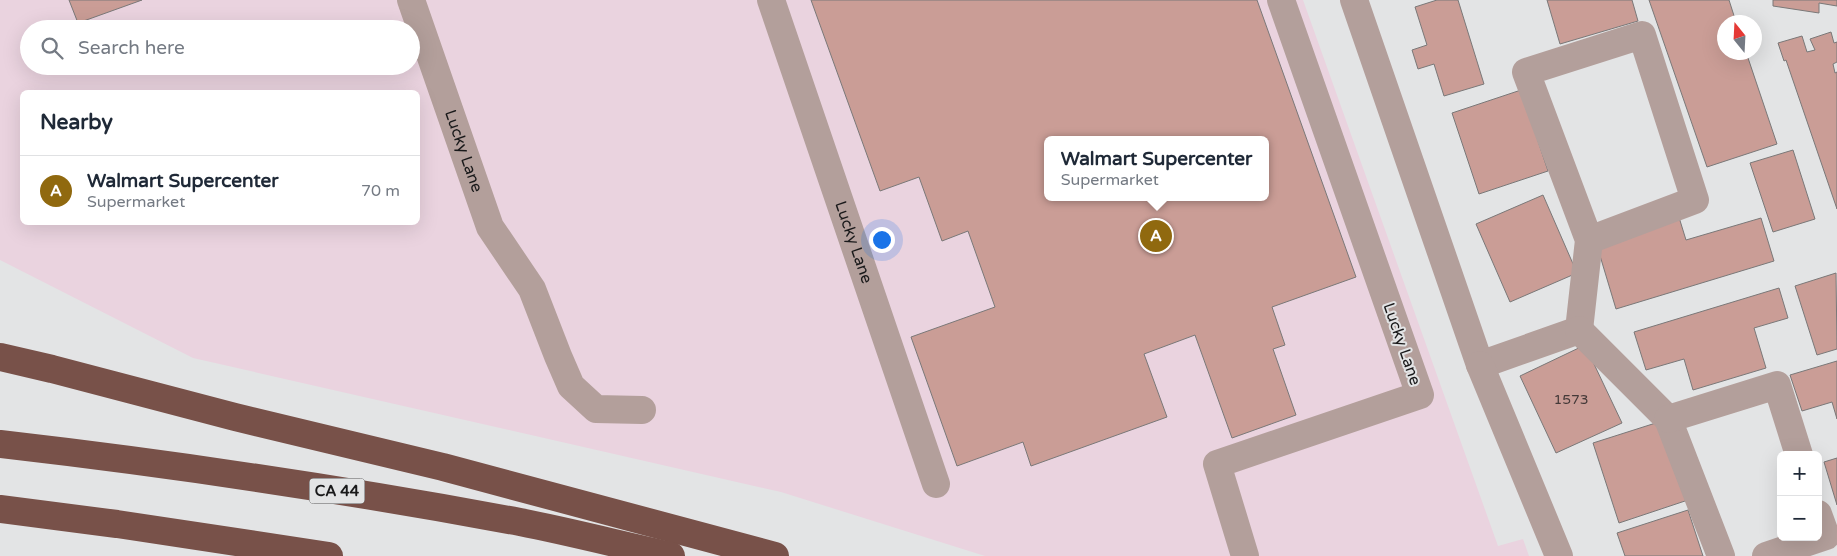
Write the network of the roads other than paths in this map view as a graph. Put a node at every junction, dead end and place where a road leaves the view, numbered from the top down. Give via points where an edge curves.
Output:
1 (410, 0) edge
2 (771, 0) edge
3 (1281, 0) edge
4 (1354, 0) edge
5 (417, 20) edge
6 (420, 28) edge
7 (1589, 240) junction
8 (1579, 330) junction
9 (0, 357) edge
10 (1480, 365) junction
11 (642, 410) dead end
12 (1668, 419) junction
13 (0, 444) edge
14 (1798, 451) edge
15 (936, 484) dead end
16 (0, 509) edge
17 (1822, 525) edge
18 (1822, 537) edge
19 (1811, 541) edge
20 (329, 556) edge
21 (672, 556) edge
22 (775, 556) edge
23 (1245, 556) edge
24 (1560, 556) edge
25 (1721, 556) edge
26 (1766, 556) edge

1 - 5 street, Lucky Lane
2 - 15 street, Lucky Lane
3 - 23 street, Lucky Lane via 1420,394 1217,464
4 - 10 street
6 - 11 street, Lucky Lane via 490,227 532,289 572,386 596,409
7 - 7 street via 1695,200 1642,35 1526,72
7 - 8 street
8 - 10 street
8 - 12 street
9 - 22 highway via 443,467
10 - 24 street
12 - 14 street via 1776,385
12 - 25 street
13 - 21 highway, CA 44 via 286,482 522,523
16 - 20 highway
17 - 18 street via 1826,536
19 - 26 street

